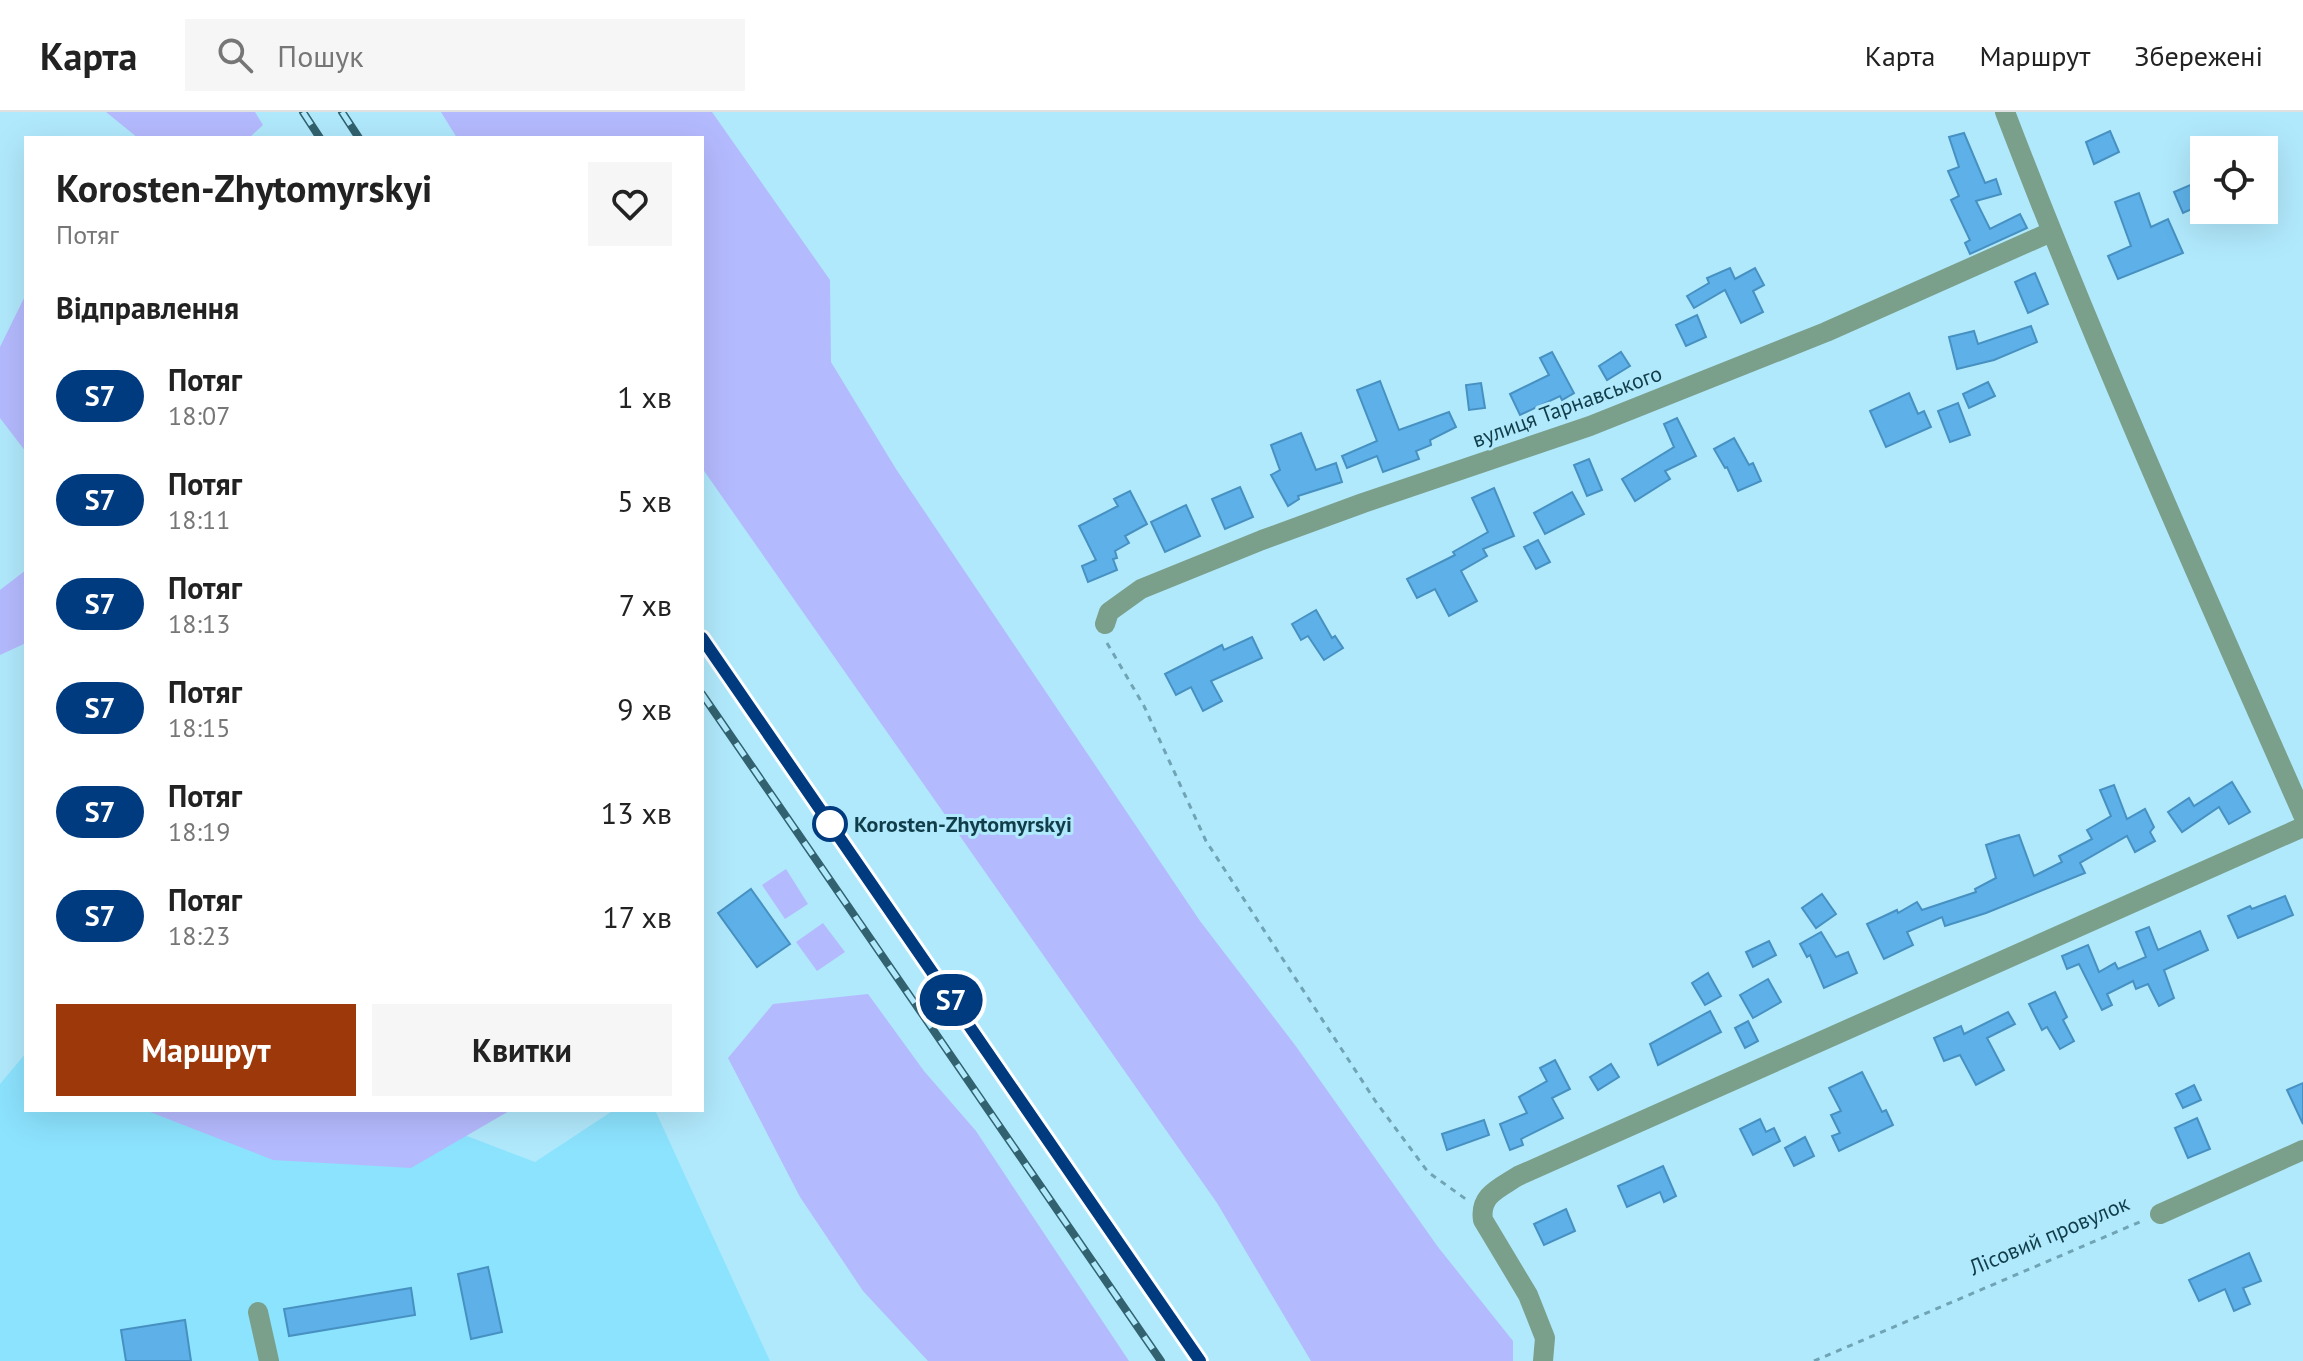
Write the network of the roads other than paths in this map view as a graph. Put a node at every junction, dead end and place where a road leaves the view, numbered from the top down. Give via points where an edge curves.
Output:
1 (2005, 112) edge
2 (2051, 232) junction
3 (1105, 624) road end
4 (2303, 815) edge
5 (2303, 827) edge
6 (2303, 1150) edge
7 (2160, 1214) road end
8 (258, 1312) dead end
9 (269, 1361) edge
10 (1543, 1361) edge

1 - 2 street
2 - 3 street, вулиця Тарнавського via 1826,332 1617,416 1348,508 1141,589 1109,612
2 - 4 street via 2144,458
5 - 10 street via 1518,1176 1486,1197 1483,1220 1528,1295 1545,1338
6 - 7 street, Лісовий провулок
8 - 9 street

